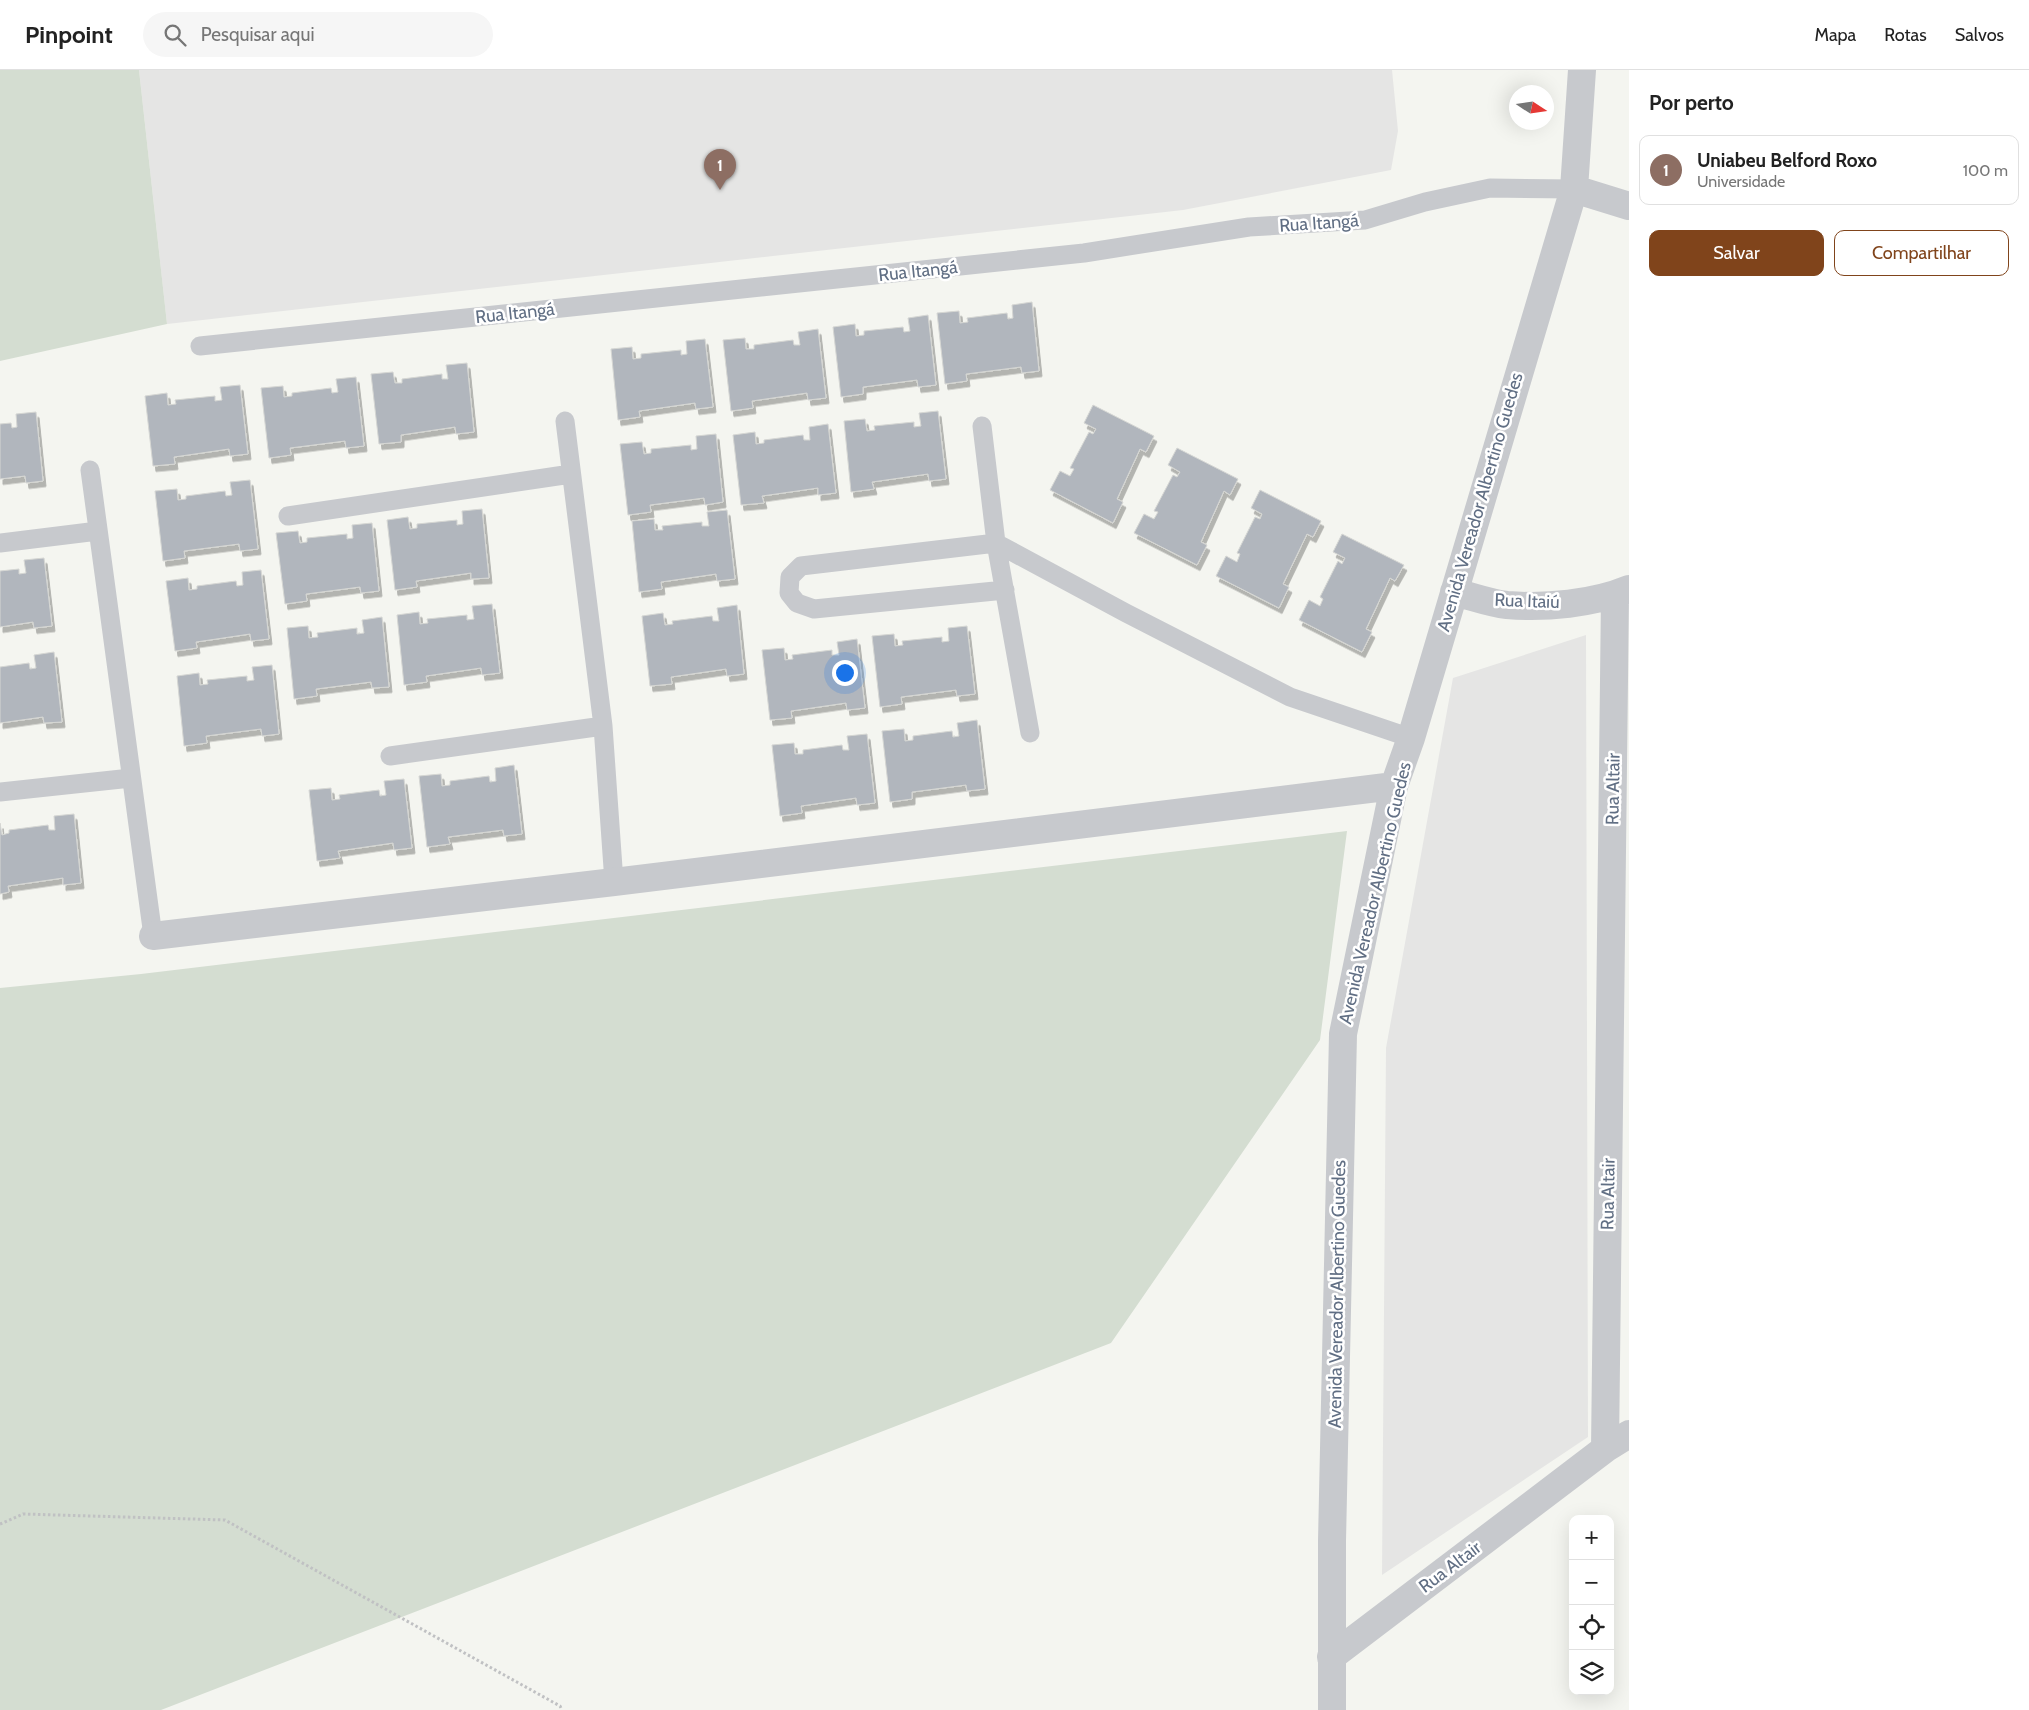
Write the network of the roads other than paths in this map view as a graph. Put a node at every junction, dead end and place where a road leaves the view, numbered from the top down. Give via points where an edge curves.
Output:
1 (1582, 70) edge
2 (1574, 189) junction
3 (1629, 206) edge
4 (200, 346) dead end
5 (565, 422) dead end
6 (982, 426) dead end
7 (90, 470) dead end
8 (571, 474) junction
9 (288, 516) dead end
10 (98, 531) junction
11 (0, 542) edge
12 (996, 543) junction
13 (1005, 590) junction
14 (1454, 592) junction
15 (1622, 592) edge
16 (603, 726) junction
17 (1030, 733) dead end
18 (1411, 738) junction
19 (390, 756) dead end
20 (131, 778) junction
21 (1394, 786) junction
22 (0, 792) edge
23 (614, 882) junction
24 (153, 936) joint
25 (1629, 1434) edge
26 (1605, 1449) junction
27 (1331, 1657) junction
28 (1332, 1710) edge

1 - 2 street, Avenida Vereador Albertino Guedes
2 - 3 street, Rua Itangá
2 - 4 lane, Rua Itangá via 1490,188 1425,202 1366,220 1249,227 1084,253
2 - 14 street, Avenida Vereador Albertino Guedes
5 - 8 lane
6 - 12 lane
7 - 10 lane
8 - 9 lane
8 - 16 lane
10 - 11 lane
10 - 20 lane
12 - 13 lane
12 - 13 lane via 801,566 790,577 788,593 797,602 814,609
12 - 18 lane via 1290,697
13 - 17 lane
14 - 15 street, Rua Itaiú via 1505,604 1552,606
14 - 18 street, Avenida Vereador Albertino Guedes
15 - 26 street, Rua Altair
16 - 19 lane
16 - 23 lane
18 - 21 street, Avenida Vereador Albertino Guedes
20 - 22 lane
20 - 24 lane
21 - 23 street
21 - 27 street, Avenida Vereador Albertino Guedes via 1343,1034
23 - 24 street
25 - 26 street
26 - 27 street, Rua Altair
27 - 28 street, Avenida Vereador Albertino Guedes

